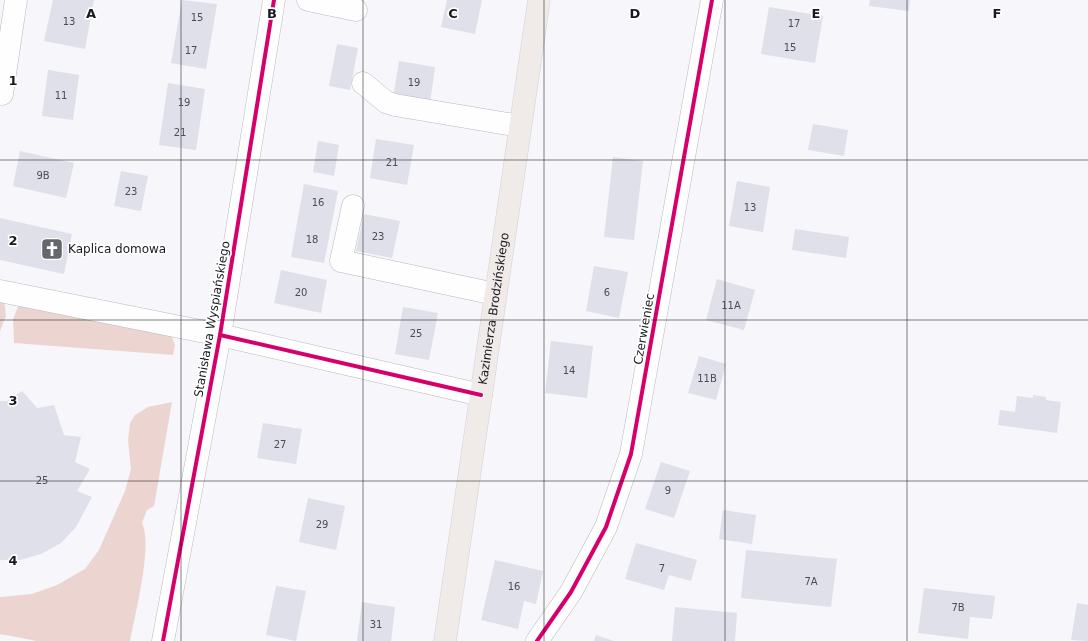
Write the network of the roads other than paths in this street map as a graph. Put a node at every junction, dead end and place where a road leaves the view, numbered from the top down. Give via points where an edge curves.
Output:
1 (16, 0) edge
2 (274, 0) edge
3 (308, 0) edge
4 (539, 0) edge
5 (712, 0) edge
6 (356, 10) dead end
7 (363, 83) dead end
8 (2, 94) dead end
9 (520, 126) junction
10 (353, 206) dead end
11 (0, 291) edge
12 (495, 294) junction
13 (220, 335) junction
14 (481, 395) junction
15 (163, 641) edge
16 (445, 641) edge
17 (537, 641) edge

1 - 8 street
2 - 13 street, Stanisława Wyspiańskiego
3 - 6 street
4 - 9 main road, Kazimierza Brodzińskiego
5 - 17 street, Czerwieniec via 631,454 606,527 571,592
7 - 9 street via 386,102 395,105
9 - 12 main road, Kazimierza Brodzińskiego
10 - 12 street via 342,261
11 - 13 street
12 - 14 main road, Kazimierza Brodzińskiego
13 - 14 street
13 - 15 street, Stanisława Wyspiańskiego
14 - 16 main road, Kazimierza Brodzińskiego

